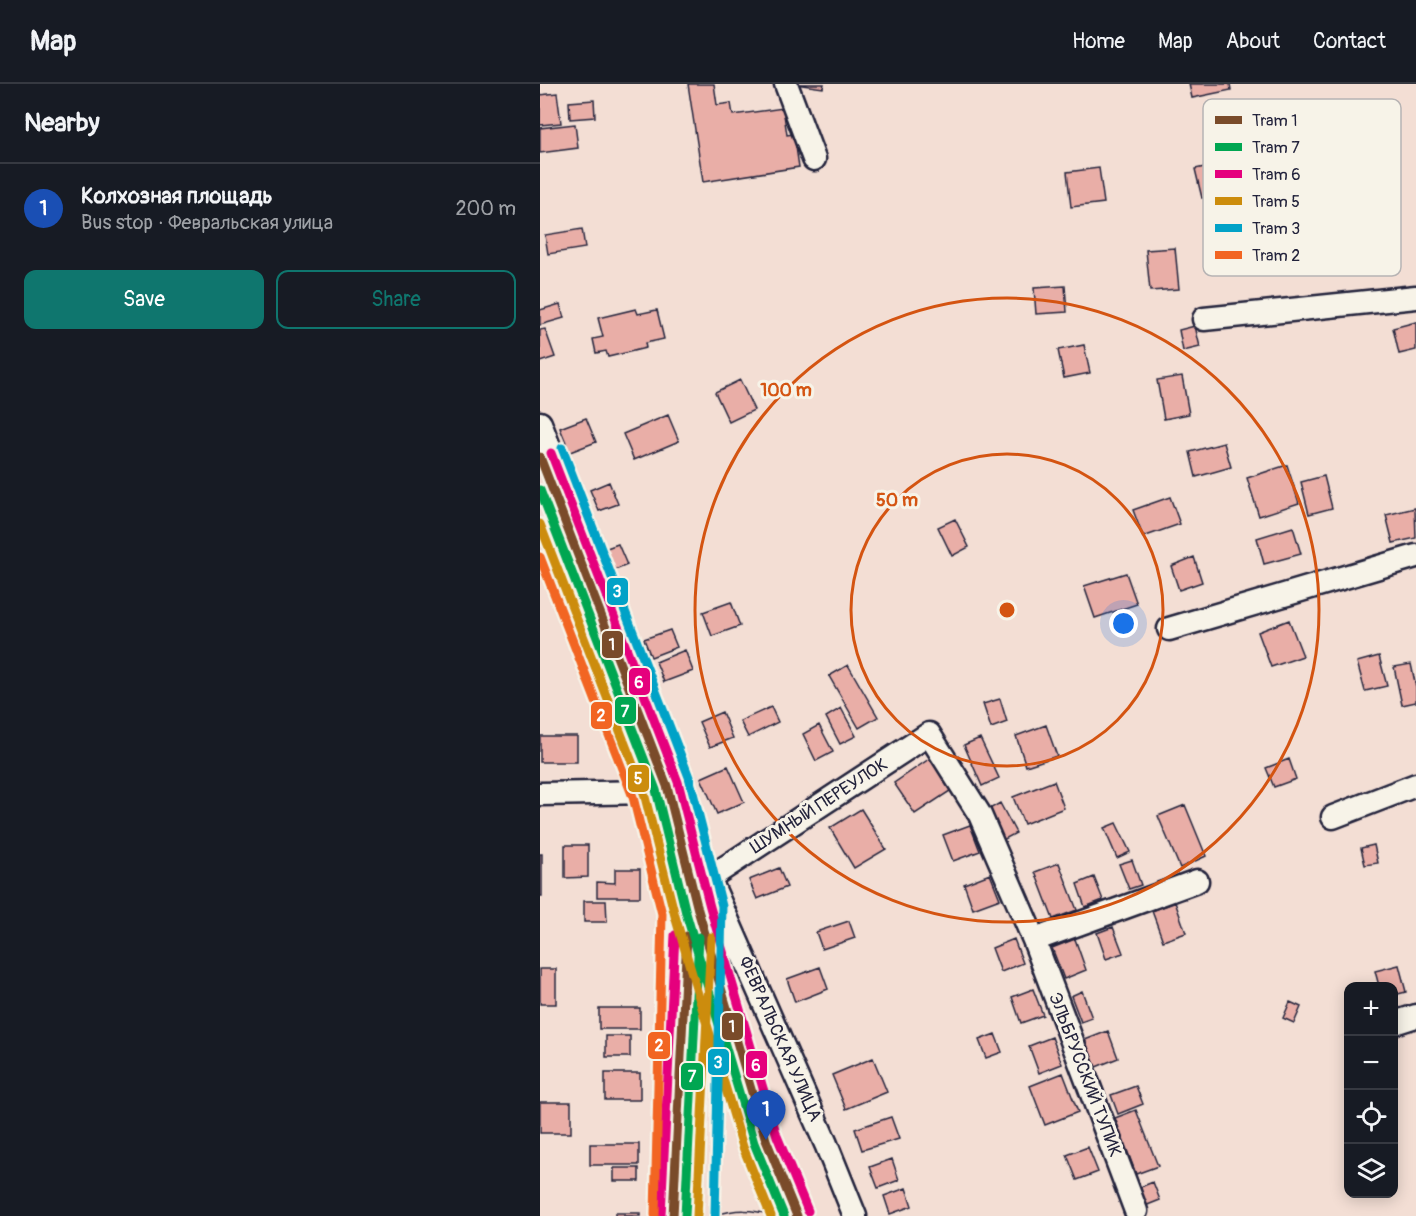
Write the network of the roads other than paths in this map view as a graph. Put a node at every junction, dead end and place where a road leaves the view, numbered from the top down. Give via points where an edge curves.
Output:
1 (786, 84) edge
2 (814, 159) dead end
3 (1416, 297) edge
4 (1203, 319) dead end
5 (540, 423) edge
6 (1416, 556) edge
7 (1169, 629) dead end
8 (929, 734) joint
9 (1416, 785) edge
10 (540, 794) edge
11 (1332, 817) dead end
12 (1197, 881) dead end
13 (713, 888) junction
14 (674, 901) junction
15 (1034, 940) junction
16 (1416, 1016) edge
17 (1398, 1022) edge
18 (1136, 1211) dead end
19 (668, 1216) edge
20 (855, 1216) edge

1 - 2 street
3 - 4 street
5 - 13 street, ФЕВРАЛЬСКАЯ УЛИЦА
6 - 7 street
8 - 13 street, ШУМНЫЙ ПЕРЕУЛОК
8 - 15 street, ЭЛЬБРУССКИЙ ТУПИК via 980,815
9 - 11 street
10 - 14 street via 652,792 667,843
12 - 15 street
13 - 14 street via 687,902
13 - 20 street, ФЕВРАЛЬСКАЯ УЛИЦА
14 - 19 street
15 - 18 street, ЭЛЬБРУССКИЙ ТУПИК
16 - 17 street

